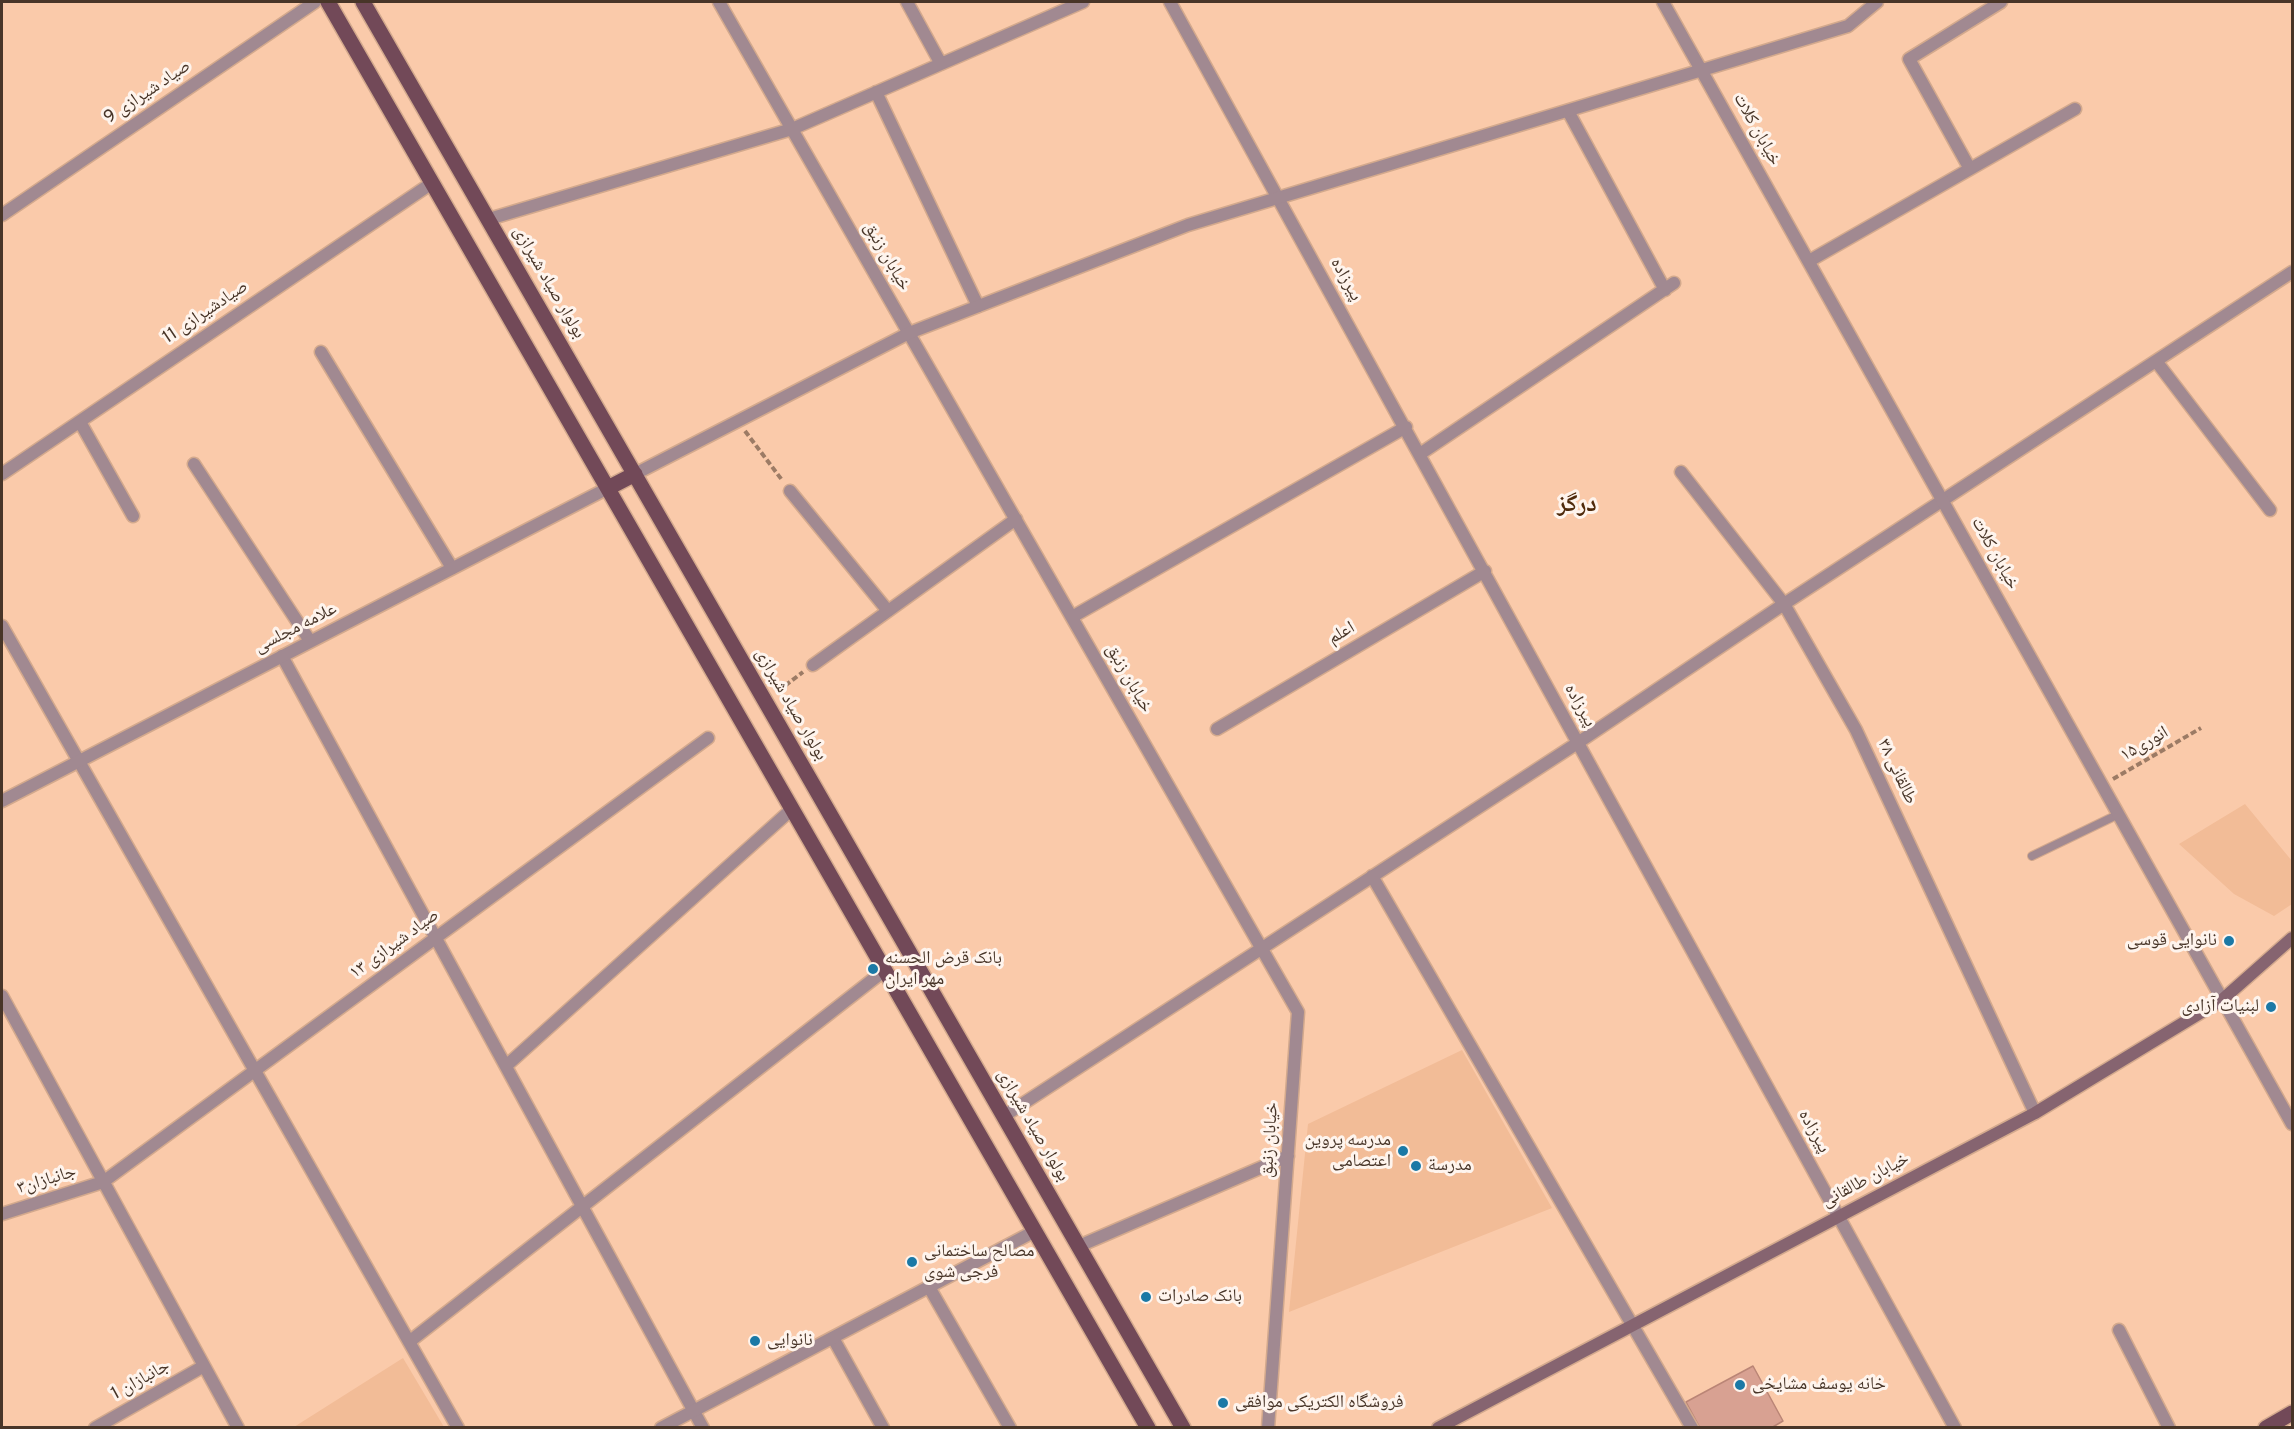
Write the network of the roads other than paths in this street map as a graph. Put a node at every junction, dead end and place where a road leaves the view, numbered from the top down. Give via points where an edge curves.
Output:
1 (315, 2) edge
2 (328, 2) edge
3 (363, 2) edge
4 (719, 2) edge
5 (907, 2) edge
6 (1083, 2) edge
7 (1170, 2) edge
8 (1663, 2) edge
9 (1877, 2) edge
10 (2001, 2) edge
11 (941, 64) junction
12 (1702, 70) junction
13 (876, 92) junction
14 (2075, 109) dead end
15 (1568, 111) junction
16 (792, 129) junction
17 (1970, 169) junction
18 (432, 183) junction
19 (1280, 198) junction
20 (2, 215) edge
21 (489, 219) junction
22 (1809, 261) junction
23 (2292, 272) edge
24 (978, 306) junction
25 (909, 333) junction
26 (321, 352) dead end
27 (2156, 362) junction
28 (80, 422) junction
29 (1406, 427) junction
30 (1420, 454) junction
31 (194, 464) dead end
32 (1681, 472) dead end
33 (2, 474) edge
34 (635, 474) junction
35 (608, 488) junction
36 (790, 491) road end
37 (1944, 502) junction
38 (2270, 510) dead end
39 (133, 516) dead end
40 (1016, 519) junction
41 (452, 568) junction
42 (1485, 571) junction
43 (1784, 604) junction
44 (888, 611) junction
45 (1072, 617) junction
46 (2, 626) edge
47 (310, 641) junction
48 (282, 656) junction
49 (813, 665) road end
50 (1217, 729) dead end
51 (708, 738) dead end
52 (1579, 742) junction
53 (79, 761) junction
54 (2, 801) edge
55 (792, 809) junction
56 (2119, 814) junction
57 (2032, 856) dead end
58 (1372, 876) junction
59 (436, 938) junction
60 (2292, 938) edge
61 (1262, 949) junction
62 (885, 970) junction
63 (2, 996) edge
64 (2223, 999) junction
65 (506, 1066) junction
66 (257, 1070) junction
67 (2035, 1113) junction
68 (1004, 1116) junction
69 (2292, 1124) edge
70 (1288, 1156) junction
71 (103, 1182) junction
72 (582, 1206) junction
73 (2, 1214) edge
74 (1839, 1216) junction
75 (1035, 1231) junction
76 (1079, 1246) junction
77 (929, 1287) junction
78 (1631, 1326) junction
79 (2119, 1330) dead end
80 (833, 1338) junction
81 (409, 1342) junction
82 (204, 1366) junction
83 (694, 1410) junction
84 (2292, 1413) edge
85 (95, 1428) edge
86 (238, 1428) edge
87 (458, 1428) edge
88 (661, 1428) edge
89 (703, 1428) edge
90 (883, 1428) edge
91 (1010, 1428) edge
92 (1148, 1428) edge
93 (1183, 1428) edge
94 (1268, 1428) edge
95 (1438, 1428) edge
96 (1692, 1428) edge
97 (1955, 1428) edge
98 (2169, 1428) edge
99 (2266, 1428) edge

1 - 20 street, صیاد شیرازی 9
2 - 18 main road
3 - 21 main road, بولوار صیاد شیرازی
4 - 16 street, خیابان زنبق
5 - 11 street
6 - 11 street
7 - 19 street, پیرزاده
8 - 12 street, خیابان کلات
9 - 12 street via 1848,26
10 - 17 street via 1909,59
11 - 13 street
12 - 15 street
12 - 22 street, خیابان کلات
13 - 16 street
13 - 24 street
14 - 17 street
15 - 19 street
15 - 30 street via 1669,287
16 - 21 street
16 - 25 street, خیابان زنبق
17 - 22 street
18 - 28 street, صیادشیرازی 11
18 - 35 main road
19 - 24 street via 1188,225
19 - 29 street, پیرزاده
21 - 34 main road, بولوار صیاد شیرازی
22 - 37 street, خیابان کلات
23 - 27 street
24 - 25 street
25 - 34 street
25 - 40 street, خیابان زنبق
26 - 41 street
27 - 37 street
27 - 38 street
28 - 33 street, صیادشیرازی 11
28 - 39 street
29 - 30 street, پیرزاده
29 - 45 street
30 - 42 street, پیرزاده
31 - 47 street
32 - 43 street, طالقانی ۳۸
34 - 35 main road
34 - 68 main road, بولوار صیاد شیرازی
35 - 41 street, علامه مجلسی
35 - 55 main road
36 - 44 street
37 - 43 street
37 - 56 street, خیابان کلات
40 - 44 street
40 - 45 street, خیابان زنبق
41 - 47 street, علامه مجلسی
42 - 50 street, اعلم
42 - 52 street, پیرزاده
43 - 52 street
43 - 67 street, طالقانی ۳۸ via 1856,730
44 - 49 street
45 - 61 street, خیابان زنبق
46 - 53 street
47 - 48 street, علامه مجلسی
48 - 53 street, علامه مجلسی
48 - 59 street
51 - 59 street, صیاد شیرازی ۱۳
52 - 58 street
52 - 74 street, پیرزاده
53 - 54 street, علامه مجلسی
53 - 66 street
55 - 62 main road
55 - 65 street
56 - 57 lane
56 - 64 street, خیابان کلات
58 - 61 street
58 - 78 street
59 - 65 street
59 - 66 street, صیاد شیرازی ۱۳
60 - 64 main road, خیابان طالقانی
61 - 68 street
61 - 70 street, خیابان زنبق via 1298,1012
62 - 72 street
62 - 75 main road
63 - 71 street
64 - 67 main road, خیابان طالقانی
64 - 69 street, خیابان کلات
65 - 72 street
66 - 71 street, صیاد شیرازی ۱۳
66 - 81 street
67 - 74 main road, خیابان طالقانی
68 - 76 main road, بولوار صیاد شیرازی
70 - 76 street
70 - 94 street, خیابان زنبق
71 - 73 street, جانبازان۳
71 - 82 street
72 - 81 street
72 - 83 street
74 - 78 main road, خیابان طالقانی
74 - 97 street, پیرزاده
75 - 77 street
75 - 92 main road
76 - 93 main road, بولوار صیاد شیرازی
77 - 80 street
77 - 91 street
78 - 95 main road, خیابان طالقانی
78 - 96 street
79 - 98 street
80 - 83 street
80 - 90 street
81 - 87 street
82 - 85 street, جانبازان 1
82 - 86 street
83 - 88 street
83 - 89 street
84 - 99 main road

